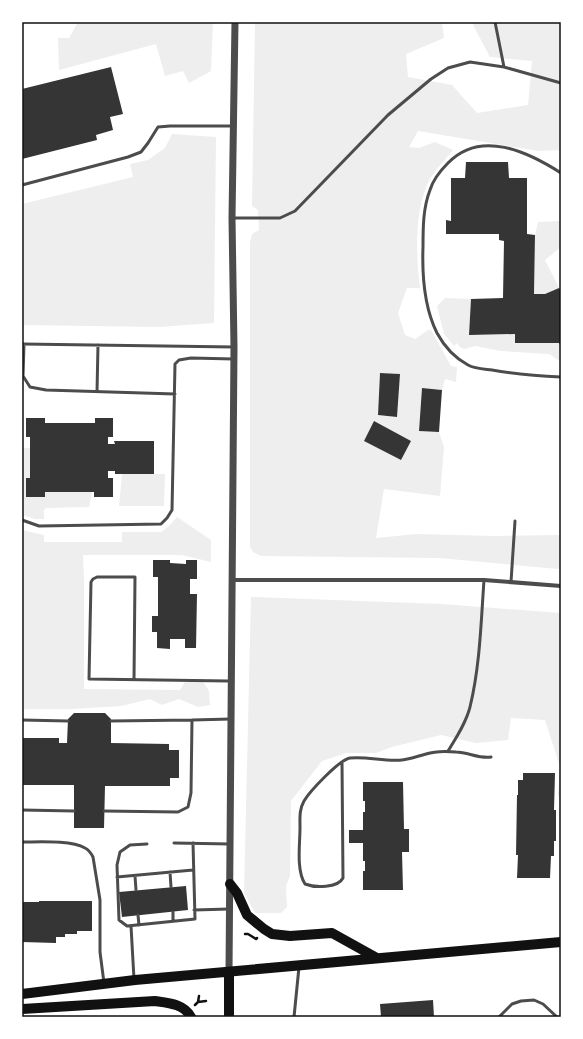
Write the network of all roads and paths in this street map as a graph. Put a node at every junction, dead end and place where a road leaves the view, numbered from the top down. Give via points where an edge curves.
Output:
1 (235, 22) edge
2 (495, 22) edge
3 (504, 67) junction
4 (561, 83) edge
5 (233, 126) junction
6 (561, 173) edge
7 (22, 185) edge
8 (232, 218) junction
9 (23, 344) edge
10 (98, 345) junction
11 (234, 347) junction
12 (234, 359) junction
13 (561, 377) edge
14 (97, 392) junction
15 (175, 394) junction
16 (22, 520) edge
17 (515, 521) dead end
18 (231, 580) junction
19 (484, 580) junction
20 (511, 582) junction
21 (561, 586) edge
22 (134, 680) junction
23 (231, 681) junction
24 (231, 719) junction
25 (22, 720) edge
26 (192, 720) junction
27 (68, 721) dead end
28 (111, 721) dead end
29 (448, 751) junction
30 (491, 757) dead end
31 (342, 762) junction
32 (22, 810) edge
33 (74, 811) dead end
34 (104, 812) dead end
35 (22, 842) edge
36 (174, 843) dead end
37 (193, 843) junction
38 (147, 844) dead end
39 (230, 844) junction
40 (193, 870) junction
41 (170, 872) junction
42 (135, 876) junction
43 (117, 877) junction
44 (230, 884) junction
45 (171, 887) dead end
46 (136, 890) dead end
47 (230, 909) junction
48 (194, 910) junction
49 (173, 912) dead end
50 (138, 915) dead end
51 (173, 922) junction
52 (131, 926) junction
53 (139, 926) junction
54 (245, 934) dead end
55 (256, 939) dead end
56 (561, 942) edge
57 (377, 958) junction
58 (299, 966) junction
59 (229, 972) junction
60 (134, 980) junction
61 (104, 985) junction
62 (22, 994) edge
63 (199, 996) dead end
64 (206, 1001) dead end
65 (198, 1002) junction
66 (22, 1009) edge
67 (192, 1013) edge
68 (229, 1017) edge
69 (294, 1017) edge
70 (499, 1017) edge
71 (557, 1017) edge

1 - 5 street
2 - 3 lane
3 - 4 lane
3 - 8 lane via 470,62 448,68 388,115 295,210 280,218
5 - 7 lane via 158,127 141,152
5 - 8 street
6 - 13 lane via 525,154 497,146 484,145 462,152 436,177 430,189 426,201 423,262 431,318 442,343 450,352 468,365 478,368
8 - 11 street
9 - 10 lane
9 - 14 lane via 23,376 30,387
10 - 11 lane
10 - 14 lane
11 - 12 street
12 - 15 lane via 178,360 175,364
12 - 18 street
14 - 15 lane
15 - 16 lane via 172,510 161,524 40,526
17 - 20 lane
18 - 19 street
18 - 23 street
19 - 20 street
19 - 29 lane via 478,656 469,708 460,731
20 - 21 street
22 - 22 lane via 135,577 97,577 91,582 89,680
22 - 23 lane
23 - 24 street
24 - 26 lane
24 - 39 street
25 - 27 lane
26 - 28 lane
26 - 34 lane via 191,794 188,808 178,812
29 - 30 lane
29 - 31 lane via 403,760 352,758
31 - 31 lane via 309,795 300,812 300,873 305,884 310,886 335,886 341,883 343,878
32 - 33 lane
35 - 61 lane via 69,843 86,848 93,857 100,900 100,952
36 - 37 lane
37 - 39 lane
37 - 40 lane
38 - 43 lane via 130,845 120,852
39 - 44 street
40 - 41 lane
40 - 48 lane
41 - 42 lane
41 - 45 lane
42 - 43 lane
42 - 46 lane
43 - 52 lane via 119,920 126,926
44 - 47 street
44 - 57 main road via 247,915 264,930 272,934 290,936 332,933
47 - 48 lane
47 - 59 street
48 - 51 lane via 195,920
49 - 51 lane
50 - 53 lane
51 - 53 lane
52 - 53 lane
52 - 60 lane
54 - 55 path
56 - 57 main road
57 - 58 main road
58 - 59 main road
58 - 69 lane
59 - 60 main road
59 - 68 main road
60 - 61 main road
61 - 62 main road
63 - 65 path
64 - 65 path
65 - 67 path
66 - 67 main road via 155,1001 173,1004
70 - 71 lane via 512,1004 534,1000 543,1004

